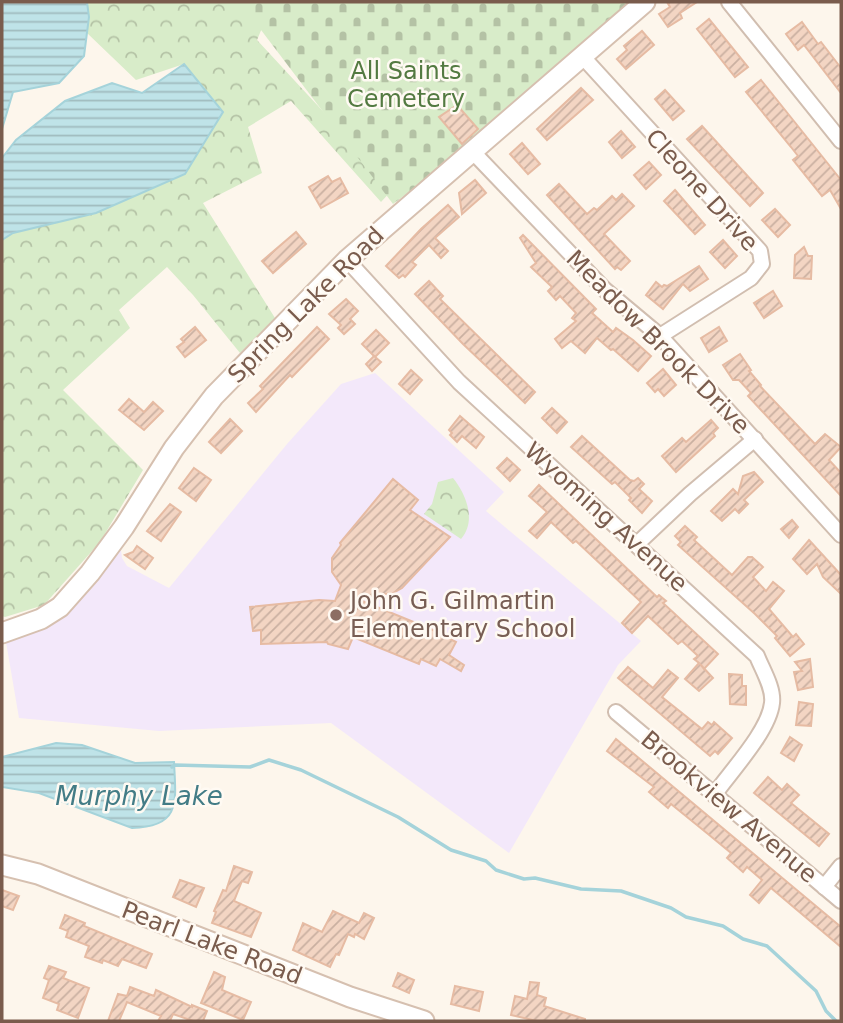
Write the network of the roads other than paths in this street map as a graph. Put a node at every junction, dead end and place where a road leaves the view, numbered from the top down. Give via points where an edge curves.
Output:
1 (645, 2) edge
2 (729, 2) edge
3 (582, 56) junction
4 (841, 140) edge
5 (472, 150) junction
6 (347, 260) junction
7 (660, 336) junction
8 (755, 439) junction
9 (841, 536) edge
10 (637, 544) junction
11 (2, 633) edge
12 (616, 712) dead end
13 (714, 795) junction
14 (2, 865) edge
15 (841, 866) edge
16 (824, 887) junction
17 (841, 901) edge
18 (424, 1021) edge

1 - 3 main road, Spring Lake Road
2 - 4 street
3 - 5 main road, Spring Lake Road
3 - 7 street, Cleone Drive via 760,251 762,264 751,278
5 - 6 main road, Spring Lake Road
5 - 7 street, Meadow Brook Drive via 605,290
6 - 10 street, Wyoming Avenue via 459,382
6 - 11 main road, Spring Lake Road via 214,396 97,564 60,607
7 - 8 street, Meadow Brook Drive
8 - 9 street, Meadow Brook Drive
8 - 10 street
10 - 13 street, Wyoming Avenue via 757,656 766,676 773,701 764,725
12 - 13 street, Brookview Avenue
13 - 16 street, Brookview Avenue
14 - 18 main road, Pearl Lake Road via 38,874 350,997
15 - 16 street
16 - 17 street, Brookview Avenue

